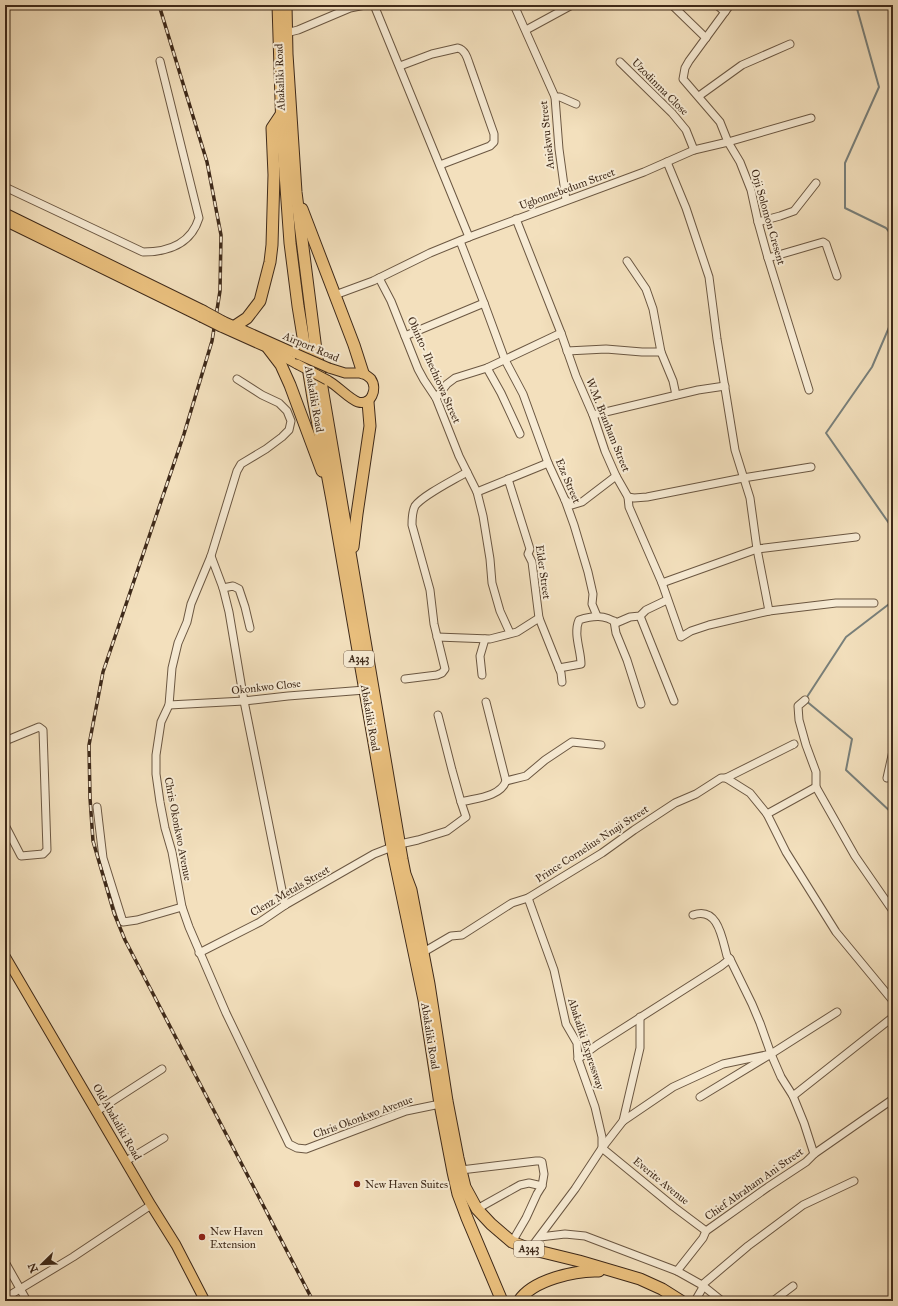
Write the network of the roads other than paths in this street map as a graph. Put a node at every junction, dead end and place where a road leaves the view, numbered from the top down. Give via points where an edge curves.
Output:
1 (278, 5) edge
2 (286, 5) edge
3 (365, 5) edge
4 (374, 5) edge
5 (514, 5) edge
6 (572, 5) edge
7 (672, 5) edge
8 (717, 5) edge
9 (730, 5) edge
10 (725, 12) junction
11 (526, 30) junction
12 (286, 33) junction
13 (706, 38) junction
14 (790, 44) dead end
15 (160, 61) dead end
16 (620, 62) dead end
17 (400, 66) junction
18 (698, 96) junction
19 (555, 97) junction
20 (576, 104) dead end
21 (286, 113) junction
22 (811, 118) dead end
23 (728, 142) junction
24 (694, 150) junction
25 (667, 162) junction
26 (440, 165) junction
27 (816, 183) dead end
28 (5, 187) edge
29 (296, 192) junction
30 (566, 200) junction
31 (5, 213) edge
32 (516, 219) junction
33 (5, 221) edge
34 (758, 222) junction
35 (469, 237) junction
36 (460, 241) junction
37 (768, 258) junction
38 (627, 261) dead end
39 (837, 276) dead end
40 (379, 278) junction
41 (335, 295) junction
42 (484, 303) junction
43 (202, 314) junction
44 (222, 324) junction
45 (235, 326) junction
46 (561, 333) junction
47 (405, 336) junction
48 (268, 348) junction
49 (567, 351) junction
50 (661, 352) junction
51 (505, 360) junction
52 (487, 368) junction
53 (364, 373) junction
54 (237, 379) dead end
55 (725, 386) junction
56 (809, 390) dead end
57 (676, 395) junction
58 (436, 398) junction
59 (368, 402) junction
60 (592, 415) junction
61 (520, 434) dead end
62 (548, 463) junction
63 (811, 467) dead end
64 (467, 472) junction
65 (616, 476) junction
66 (743, 478) junction
67 (508, 479) junction
68 (477, 492) junction
69 (628, 497) junction
70 (332, 500) junction
71 (565, 500) junction
72 (856, 537) dead end
73 (757, 550) junction
74 (211, 556) junction
75 (352, 560) junction
76 (662, 583) junction
77 (223, 588) junction
78 (668, 600) junction
79 (874, 603) dead end
80 (769, 610) junction
81 (597, 616) junction
82 (640, 616) junction
83 (539, 618) junction
84 (614, 621) junction
85 (250, 628) dead end
86 (510, 633) junction
87 (437, 637) junction
88 (485, 639) junction
89 (559, 668) junction
90 (482, 675) dead end
91 (405, 679) dead end
92 (562, 682) dead end
93 (365, 690) junction
94 (805, 700) dead end
95 (244, 701) junction
96 (674, 701) dead end
97 (486, 702) dead end
98 (641, 704) dead end
99 (169, 705) junction
100 (438, 715) dead end
101 (5, 741) edge
102 (794, 744) dead end
103 (601, 745) dead end
104 (893, 751) edge
105 (726, 778) junction
106 (888, 778) dead end
107 (506, 781) junction
108 (816, 787) junction
109 (462, 802) junction
110 (97, 807) dead end
111 (767, 814) junction
112 (5, 825) edge
113 (396, 845) junction
114 (528, 898) junction
115 (285, 905) junction
116 (182, 907) junction
117 (893, 911) edge
118 (693, 915) dead end
119 (199, 953) junction
120 (422, 953) junction
121 (5, 956) edge
122 (730, 959) junction
123 (893, 1001) edge
124 (837, 1012) dead end
125 (640, 1017) junction
126 (893, 1017) edge
127 (771, 1054) junction
128 (578, 1059) junction
129 (162, 1069) dead end
130 (793, 1096) junction
131 (700, 1097) dead end
132 (893, 1099) edge
133 (440, 1104) junction
134 (97, 1111) junction
135 (623, 1121) junction
136 (164, 1138) dead end
137 (602, 1148) junction
138 (814, 1154) junction
139 (126, 1161) junction
140 (461, 1170) junction
141 (854, 1181) dead end
142 (542, 1186) junction
143 (151, 1205) junction
144 (477, 1209) junction
145 (706, 1231) junction
146 (540, 1237) junction
147 (512, 1242) junction
148 (530, 1249) junction
149 (5, 1262) edge
150 (610, 1271) junction
151 (677, 1271) junction
152 (640, 1279) junction
153 (702, 1285) junction
154 (793, 1286) dead end
155 (21, 1288) junction
156 (5, 1298) edge
157 (27, 1301) edge
158 (205, 1301) edge
159 (502, 1301) edge
160 (519, 1301) edge
161 (666, 1301) edge
162 (681, 1301) edge
163 (695, 1301) edge
164 (722, 1301) edge
165 (773, 1301) edge

1 - 21 highway, Abakaliki Road / A343
2 - 12 highway, Abakaliki Road / A343
3 - 12 street via 350,8
4 - 17 street
5 - 11 street, Aniekwu Street
6 - 11 street
7 - 13 street
8 - 10 street
9 - 10 street, Orji Solomon Cresent
10 - 13 street, Orji Solomon Cresent
11 - 19 street, Aniekwu Street
12 - 21 highway, Abakaliki Road / A343
13 - 18 street, Orji Solomon Cresent via 683,74 685,82
14 - 18 street via 742,64
15 - 28 street via 199,218 196,228 187,239 171,248 143,252
16 - 24 street, Uzodinma Close via 672,113 686,130
17 - 26 street
17 - 26 street via 458,48 462,49 467,58 494,134 494,142 490,146
18 - 23 street, Orji Solomon Cresent via 720,122
19 - 20 street
19 - 30 street, Aniekwu Street
21 - 29 highway, Abakaliki Road / A343
21 - 45 highway via 272,128 274,175 270,262 260,301 247,318
21 - 70 highway, Abakaliki Road / A343 via 290,243 313,398
22 - 23 street, Ugbonnebedum Street
23 - 24 street, Ugbonnebedum Street
23 - 34 street, Orji Solomon Cresent via 740,162 751,190
24 - 25 street, Ugbonnebedum Street
25 - 30 street, Ugbonnebedum Street
25 - 55 street via 686,208 709,277
26 - 35 street
27 - 34 street via 794,210
29 - 41 highway
29 - 75 highway, Abakaliki Road / A343 via 317,358
30 - 32 street, Ugbonnebedum Street
31 - 43 main road, Airport Road
32 - 35 street, Ugbonnebedum Street
32 - 46 street, W.M. Branham Street
33 - 43 main road, Airport Road
34 - 37 street, Orji Solomon Cresent
35 - 36 street, Ugbonnebedum Street
36 - 40 street, Ugbonnebedum Street
36 - 42 street, Eze Street
37 - 39 street via 823,242 826,244
37 - 56 street, Orji Solomon Cresent
38 - 50 street via 646,289 653,309
40 - 41 street, Ugbonnebedum Street
40 - 47 street, Obinto- Ihechiowa Street
41 - 53 highway
42 - 47 street
42 - 51 street, Eze Street
43 - 44 main road, Airport Road, bridge
44 - 45 main road, Airport Road
44 - 48 main road, Airport Road
45 - 53 main road, Airport Road, bridge via 329,368 345,373
46 - 49 street, W.M. Branham Street
46 - 51 street
47 - 58 street, Obinto- Ihechiowa Street via 424,380
48 - 59 main road, Airport Road, bridge via 339,387 353,401
48 - 70 highway via 281,365 290,385
49 - 50 street via 606,349
49 - 60 street, W.M. Branham Street
50 - 57 street
51 - 52 street
51 - 62 street, Eze Street via 522,394
52 - 58 street via 455,378
52 - 61 street
53 - 59 main road via 374,388 373,396
54 - 74 street, Chris Okonkwo Avenue via 262,396 279,403 287,411 291,421 282,437 241,464
55 - 57 street
55 - 66 street via 735,450
57 - 60 street
58 - 64 street, Obinto- Ihechiowa Street
59 - 75 highway via 370,426
60 - 65 street, W.M. Branham Street
62 - 67 street
62 - 71 street, Eze Street
63 - 66 street
64 - 68 street, Obinto- Ihechiowa Street
64 - 87 street via 419,502 414,507 412,516 414,535 430,590
65 - 69 street, W.M. Branham Street
65 - 71 street via 582,502 572,505
66 - 69 street via 647,497
66 - 73 street via 750,498
67 - 68 street
67 - 83 street, Elder Street via 530,549 528,554 532,562
68 - 86 street, Obinto- Ihechiowa Street via 483,516 492,583
69 - 76 street, W.M. Branham Street via 629,507
70 - 93 highway, Abakaliki Road / A343
71 - 81 street, Eze Street via 588,572 592,604
72 - 73 street
73 - 76 street
73 - 80 street
74 - 77 street
74 - 99 street, Chris Okonkwo Avenue via 178,643 172,668
75 - 113 highway, Abakaliki Road / A343
76 - 78 street, W.M. Branham Street
77 - 85 street via 236,586 239,589
77 - 95 street
78 - 80 street, W.M. Branham Street via 681,636 709,625
78 - 82 street via 646,610
79 - 80 street via 836,603
81 - 84 street
81 - 89 street via 579,620 577,639 581,664
82 - 84 street via 616,623
82 - 96 street
83 - 86 street
83 - 89 street, Elder Street
84 - 98 street
86 - 88 street via 490,640
87 - 88 street
87 - 91 street via 445,669 442,673
88 - 90 street via 480,656
89 - 92 street, Elder Street
93 - 95 street, Okonkwo Close
93 - 113 highway, Abakaliki Road / A343
94 - 108 street via 798,706 799,720 816,772
95 - 99 street, Okonkwo Close
95 - 115 street
97 - 107 street
99 - 116 street, Chris Okonkwo Avenue via 161,722 156,774
100 - 109 street
101 - 112 street via 39,727 43,730 47,850 43,854 21,856
102 - 105 street, Prince Cornelius Nnaji Street
103 - 107 street via 572,742 526,776
104 - 106 street
105 - 111 street via 750,793
105 - 114 street, Prince Cornelius Nnaji Street via 721,778 696,794 675,803 602,853
107 - 109 street via 503,788 498,791
108 - 111 street
108 - 117 street via 855,856
109 - 113 street, Clenz Metals Street via 466,817 447,831
110 - 116 street via 103,858 124,922
111 - 123 street via 786,852 836,932
113 - 115 street, Clenz Metals Street via 374,854
113 - 120 highway, Abakaliki Road / A343 via 411,890
113 - 133 highway, Abakaliki Road / A343
114 - 120 street, Prince Cornelius Nnaji Street via 512,903 462,935 451,936
114 - 128 street, Abakaliki Expressway via 554,970 566,1024 577,1043
115 - 119 street, Clenz Metals Street via 260,922
116 - 119 street, Chris Okonkwo Avenue
118 - 122 street via 700,913 712,918 720,929
119 - 133 street, Chris Okonkwo Avenue via 289,1144 306,1149 406,1111
120 - 140 highway, Abakaliki Road / A343
121 - 134 main road, Old Abakaliki Road
122 - 125 street
122 - 127 street via 760,1023
124 - 127 street
125 - 128 street
125 - 135 street via 640,1048
126 - 130 street
127 - 130 street
127 - 131 street
127 - 135 street via 723,1064 673,1087
128 - 137 street, Abakaliki Expressway via 595,1107
129 - 134 street
130 - 138 street
132 - 138 street, Chief Abraham Ani Street
133 - 159 highway, Abakaliki Road / A343 via 458,1194
134 - 139 main road, Old Abakaliki Road
135 - 137 street
136 - 139 street
137 - 145 street, Everite Avenue
137 - 146 street
138 - 145 street, Chief Abraham Ani Street
139 - 143 main road, Old Abakaliki Road
140 - 142 street via 540,1161 544,1169
140 - 144 highway, Abakaliki Road / A343 via 465,1187
141 - 153 street via 803,1205 748,1246
142 - 144 street via 529,1183 520,1185
142 - 147 street
143 - 155 street
143 - 158 main road, Old Abakaliki Road via 176,1244
144 - 147 highway, A343
145 - 151 street, Chief Abraham Ani Street
146 - 148 street
146 - 151 street via 565,1234 584,1236
147 - 148 highway, A343
148 - 150 highway, A343
149 - 155 street
150 - 152 highway, A343
150 - 160 highway, A343 via 584,1271 561,1277 538,1285 523,1295
151 - 153 street
152 - 161 highway, A343
152 - 162 highway
153 - 163 street
153 - 164 street
154 - 165 street
155 - 156 street
155 - 157 street

